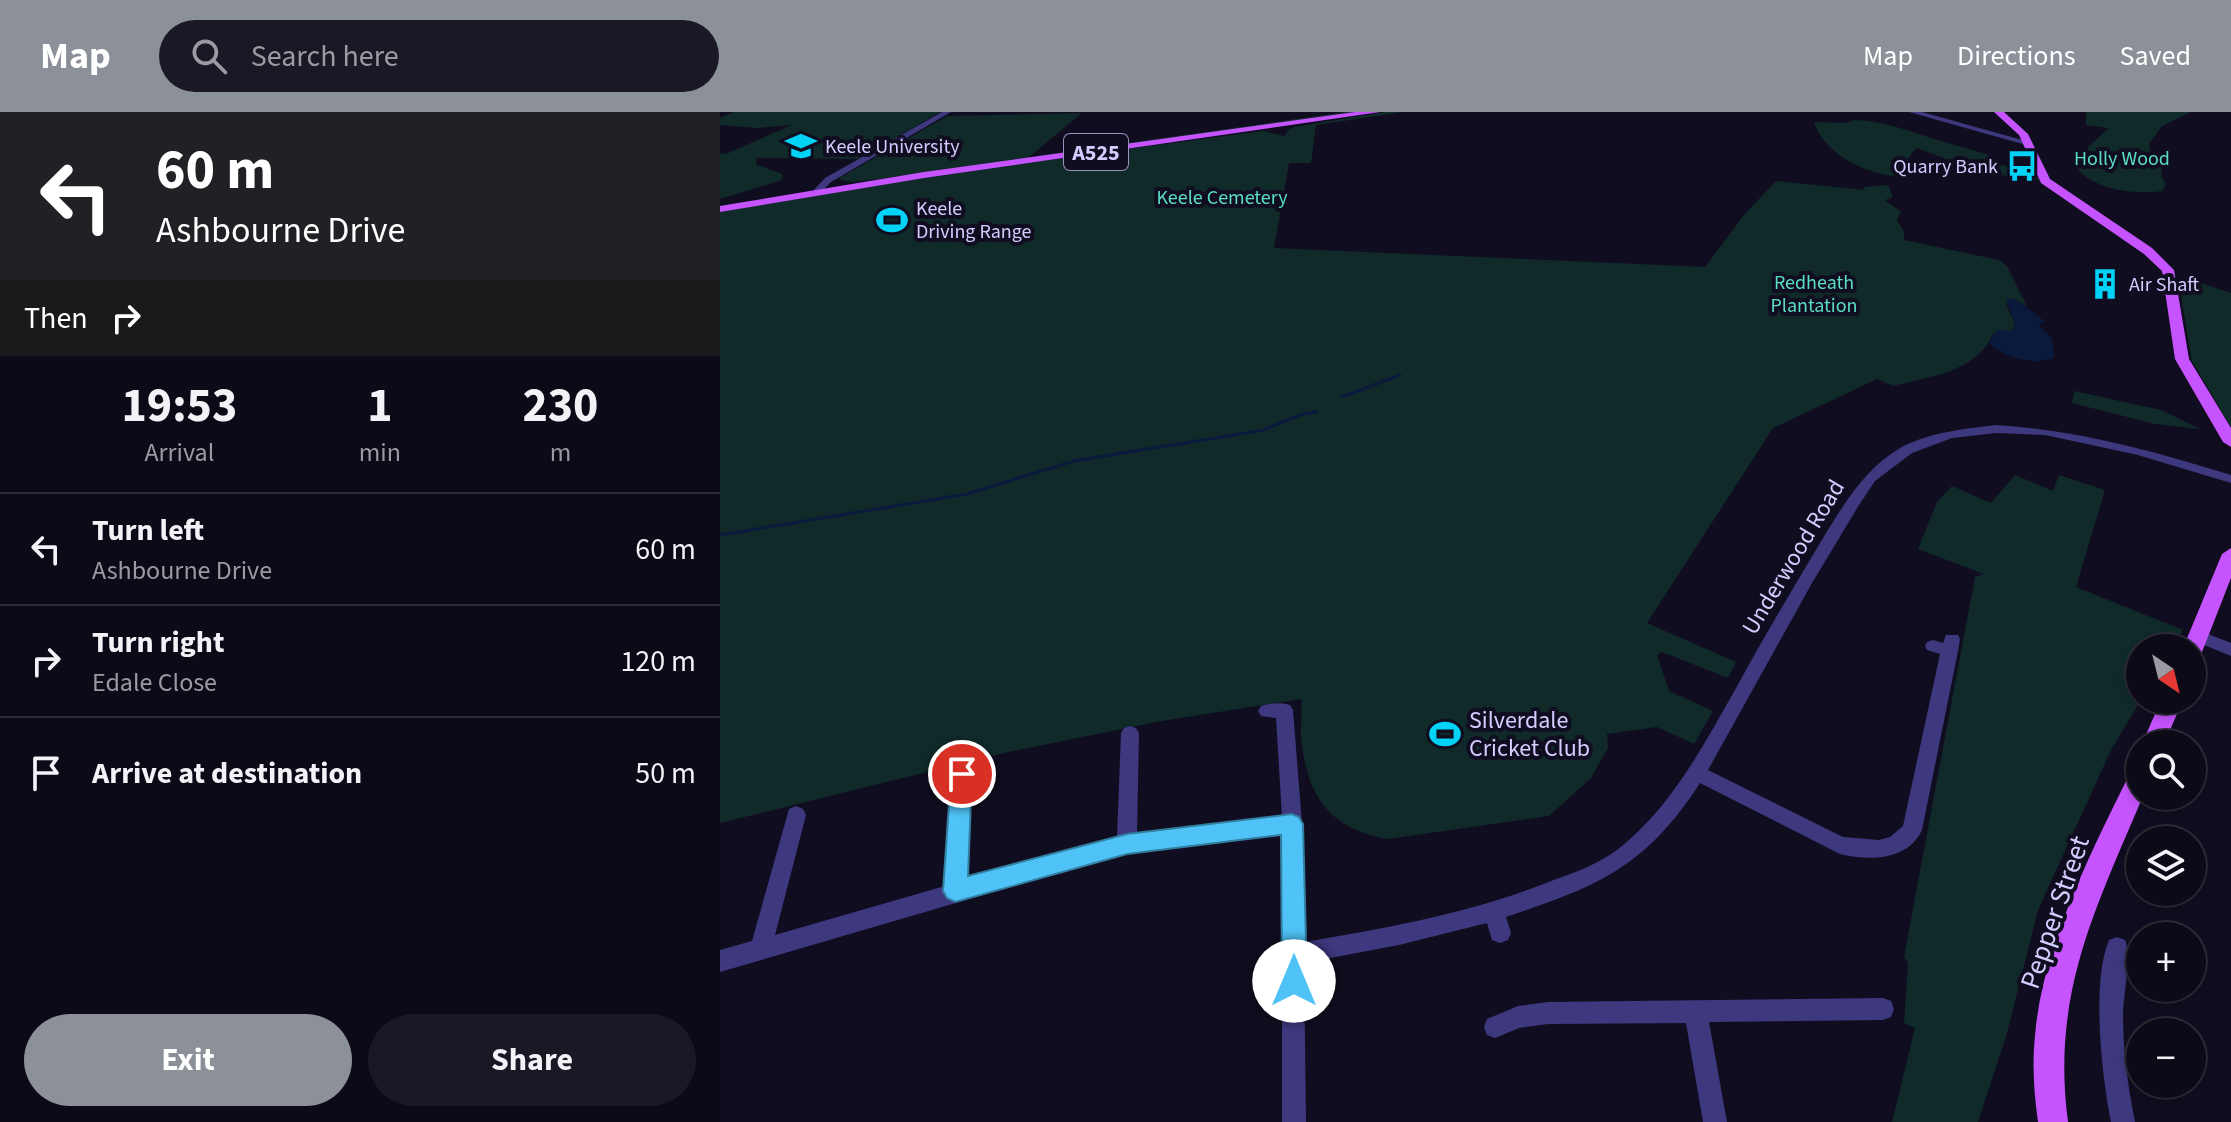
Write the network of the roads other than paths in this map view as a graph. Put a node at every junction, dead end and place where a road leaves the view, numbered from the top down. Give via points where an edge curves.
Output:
1 (947, 112) edge
2 (1375, 112) edge
3 (1913, 112) edge
4 (1999, 112) edge
5 (2029, 143) junction
6 (817, 191) junction
7 (720, 209) edge
8 (2231, 442) edge
9 (2231, 479) edge
10 (2231, 554) edge
11 (2199, 634) edge
12 (1945, 645) dead end
13 (2206, 646) edge
14 (2231, 650) edge
15 (1267, 711) dead end
16 (1130, 733) dead end
17 (1697, 773) junction
18 (962, 774) dead end
19 (2126, 810) edge
20 (796, 815) dead end
21 (1292, 824) junction
22 (1127, 844) junction
23 (955, 891) junction
24 (1494, 911) junction
25 (1500, 933) dead end
26 (2117, 948) dead end
27 (760, 951) junction
28 (1294, 954) junction
29 (720, 961) edge
30 (1883, 1009) dead end
31 (1696, 1013) junction
32 (1495, 1027) dead end
33 (1294, 1122) edge
34 (1715, 1122) edge
35 (2053, 1122) edge
36 (2123, 1122) edge

1 - 6 street
2 - 6 main road, A525
3 - 5 street
4 - 5 main road
5 - 8 main road via 2045,181 2168,270 2182,359
6 - 7 main road, A525
9 - 17 street, Underwood Road via 2139,451 2035,430 1951,433 1915,445 1878,470 1860,494
10 - 11 main road
12 - 17 street via 1912,830 1895,845 1840,845
13 - 14 street
15 - 21 street via 1284,710
16 - 22 street
17 - 24 street, Underwood Road via 1624,856 1544,895
18 - 23 street
19 - 35 main road, Pepper Street via 2057,988 2048,1045
20 - 27 street
21 - 22 street
21 - 28 street
22 - 23 street
23 - 27 street
24 - 25 street
24 - 28 street, Underwood Road via 1371,942
26 - 36 street via 2113,1076
27 - 29 street
28 - 33 street
30 - 31 street
31 - 32 street via 1548,1013
31 - 34 street

